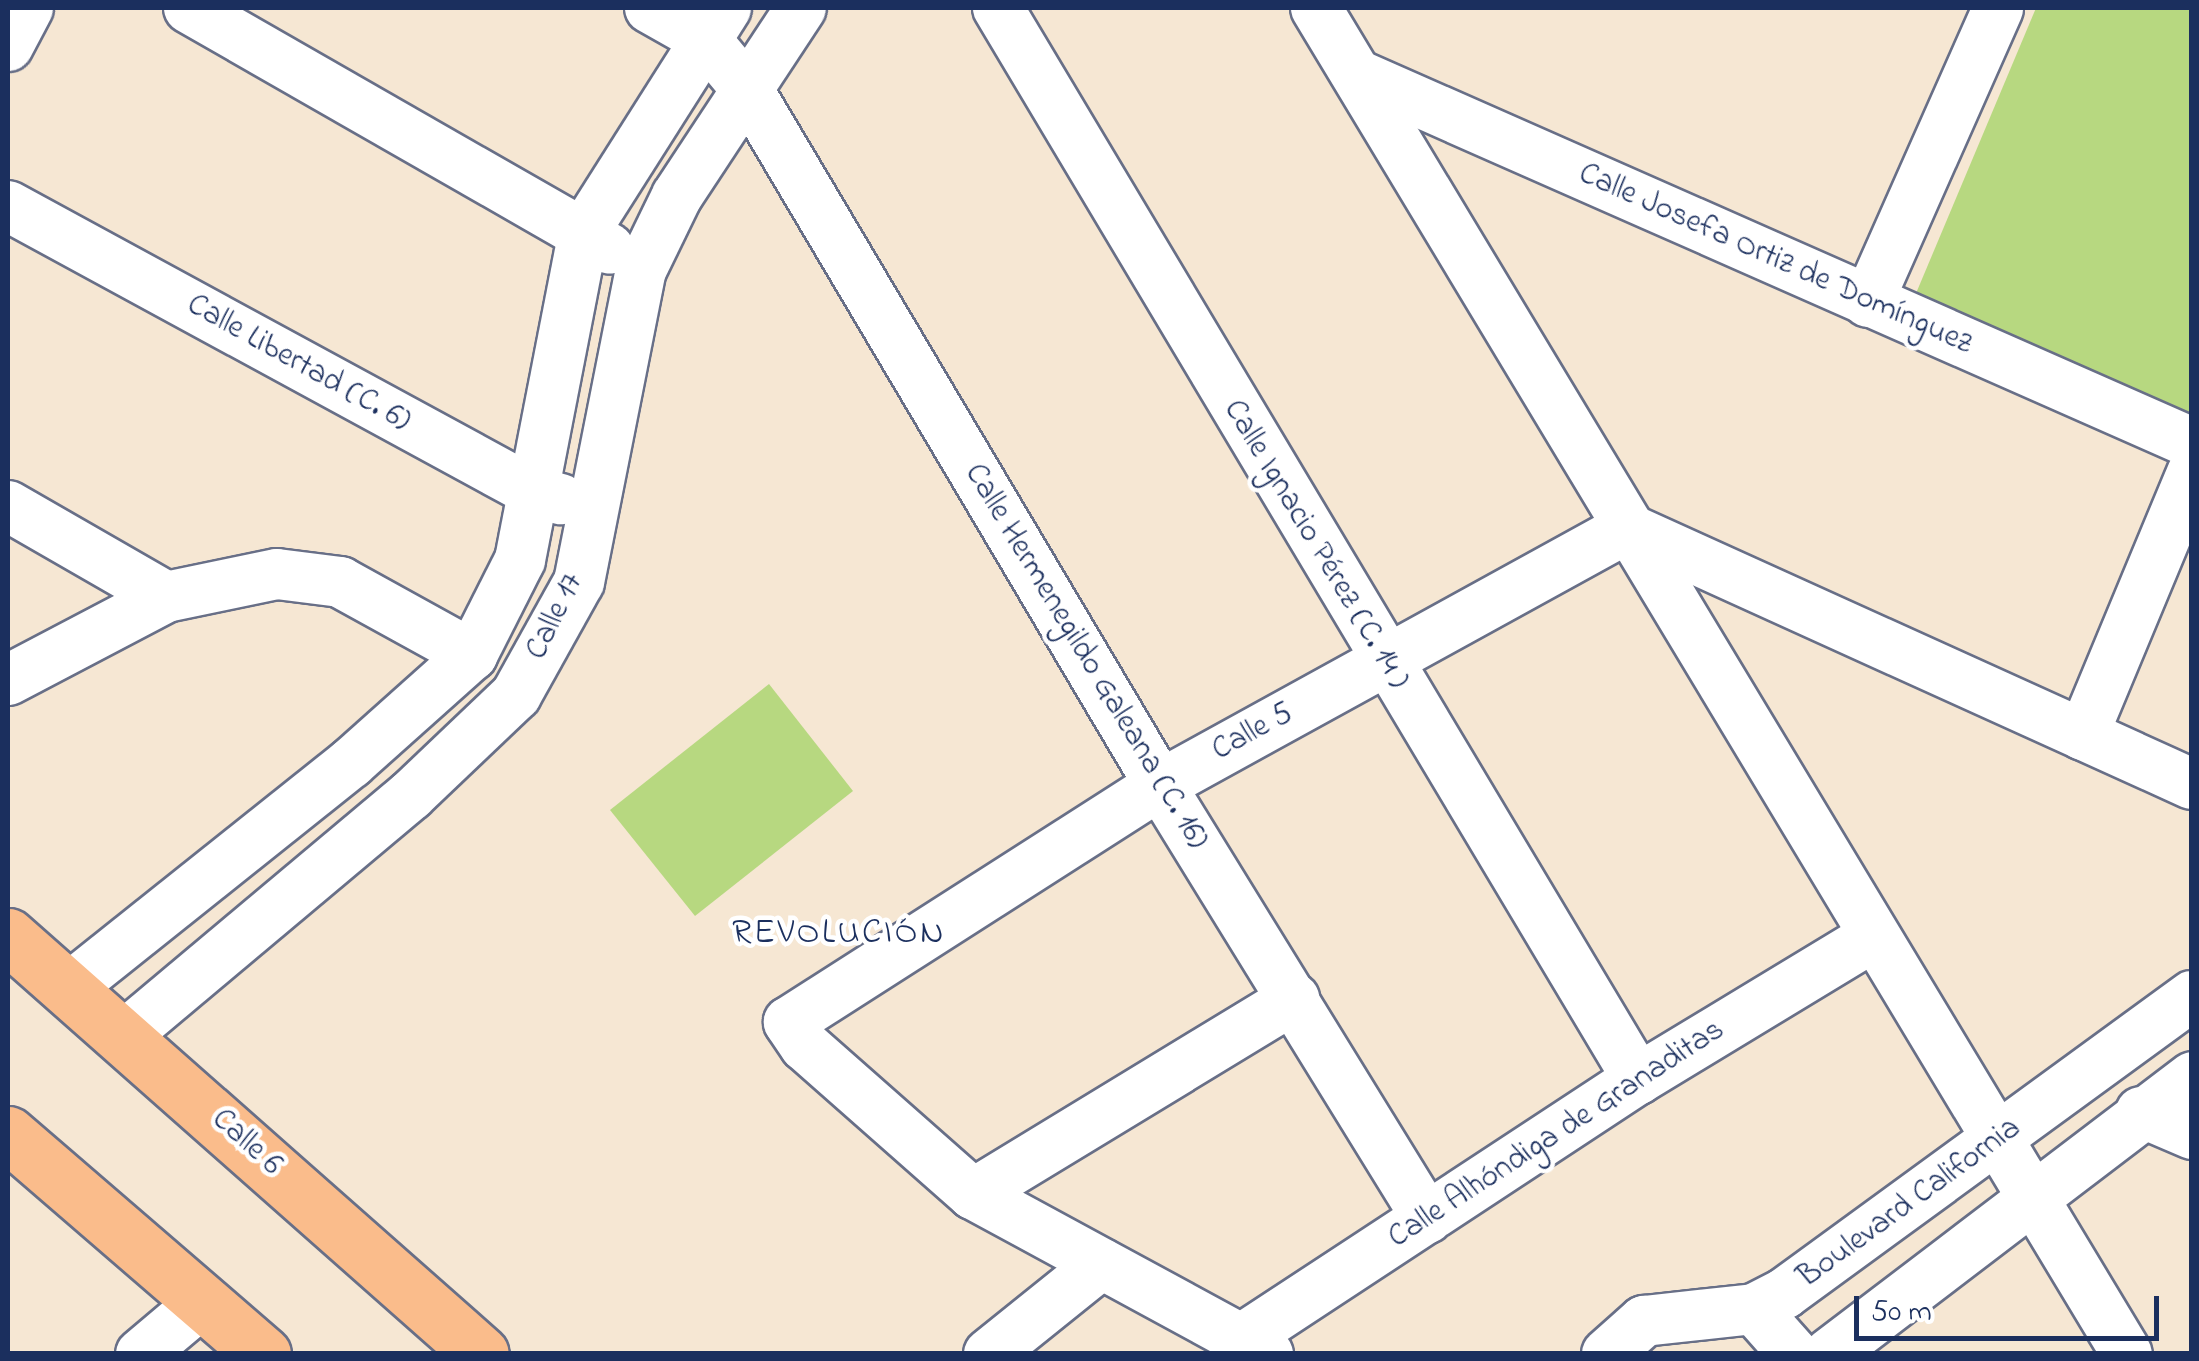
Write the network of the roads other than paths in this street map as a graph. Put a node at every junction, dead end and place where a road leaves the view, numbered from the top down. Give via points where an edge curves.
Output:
1 (28, 8) edge
2 (189, 8) edge
3 (650, 8) edge
4 (801, 8) edge
5 (998, 8) edge
6 (1316, 8) edge
7 (1982, 12) edge
8 (715, 24) edge
9 (8, 46) edge
10 (1358, 75) junction
11 (749, 92) junction
12 (8, 206) edge
13 (584, 232) junction
14 (641, 270) junction
15 (1868, 302) junction
16 (2192, 443) edge
17 (2192, 473) edge
18 (534, 492) junction
19 (8, 506) edge
20 (595, 508) junction
21 (1628, 528) junction
22 (166, 597) junction
23 (472, 656) junction
24 (1383, 661) junction
25 (8, 680) edge
26 (2083, 735) junction
27 (2192, 784) edge
28 (1160, 786) junction
29 (8, 936) edge
30 (1871, 938) junction
31 (69, 988) junction
32 (2192, 996) edge
33 (1294, 998) junction
34 (124, 1035) junction
35 (2192, 1077) edge
36 (1638, 1078) junction
37 (2141, 1112) junction
38 (8, 1134) edge
39 (2192, 1134) edge
40 (1996, 1143) junction
41 (974, 1194) junction
42 (2030, 1195) junction
43 (1428, 1218) junction
44 (1101, 1264) junction
45 (204, 1301) junction
46 (1754, 1309) junction
47 (1257, 1345) edge
48 (141, 1354) edge
49 (263, 1354) edge
50 (481, 1354) edge
51 (989, 1354) edge
52 (1607, 1354) edge
53 (1794, 1354) edge
54 (1829, 1354) edge
55 (2127, 1354) edge

1 - 9 street
2 - 13 street
3 - 8 street, Calle Hermenegildo Galeana (C. 16)
4 - 11 street, Calle 17
5 - 24 street, Calle Ignacio Pérez (C. 14 )
6 - 10 street
7 - 15 street
8 - 11 street, Calle Hermenegildo Galeana (C. 16)
8 - 13 street, Calle 17
10 - 15 street, Calle Josefa Ortiz de Domínguez
10 - 21 street
11 - 14 street, Calle 17 via 677,196
11 - 28 street, Calle Hermenegildo Galeana (C. 16)
12 - 18 street, Calle Libertad (C. 6)
13 - 14 street
13 - 18 street, Calle 17
14 - 20 street, Calle 17
15 - 16 street, Calle Josefa Ortiz de Domínguez
17 - 26 street
18 - 20 street, Calle Libertad (C. 6)
18 - 23 street, Calle 17 via 520,560
19 - 22 street
20 - 34 street, Calle 17 via 579,582 516,695 411,795
21 - 24 street, Calle 5
21 - 26 street
21 - 30 street
22 - 23 street via 277,574 340,582
22 - 25 street
23 - 31 street, Calle 17 via 351,764
24 - 28 street, Calle 5
24 - 36 street, Calle Ignacio Pérez (C. 14 )
26 - 27 street
28 - 33 street, Calle Hermenegildo Galeana (C. 16)
28 - 41 street, Calle 5 via 789,1022 805,1046
29 - 31 main road, Calle 6
30 - 36 street, Calle Alhóndiga de Granaditas
30 - 40 street
31 - 34 main road, Calle 6
32 - 40 street, Boulevard California
33 - 41 street
33 - 43 street, Calle Hermenegildo Galeana (C. 16)
34 - 50 main road, Calle 6
35 - 37 street, Boulevard California
36 - 43 street, Calle Alhóndiga de Granaditas
37 - 39 street
37 - 42 street, Boulevard California
38 - 45 main road
40 - 42 street
40 - 46 street, Boulevard California
41 - 44 street
42 - 54 street, Boulevard California
42 - 55 street
43 - 47 street, Calle Alhóndiga de Granaditas
44 - 47 street
44 - 51 street
45 - 48 street
45 - 49 main road
46 - 52 street, Boulevard California via 1644,1322
46 - 53 street

